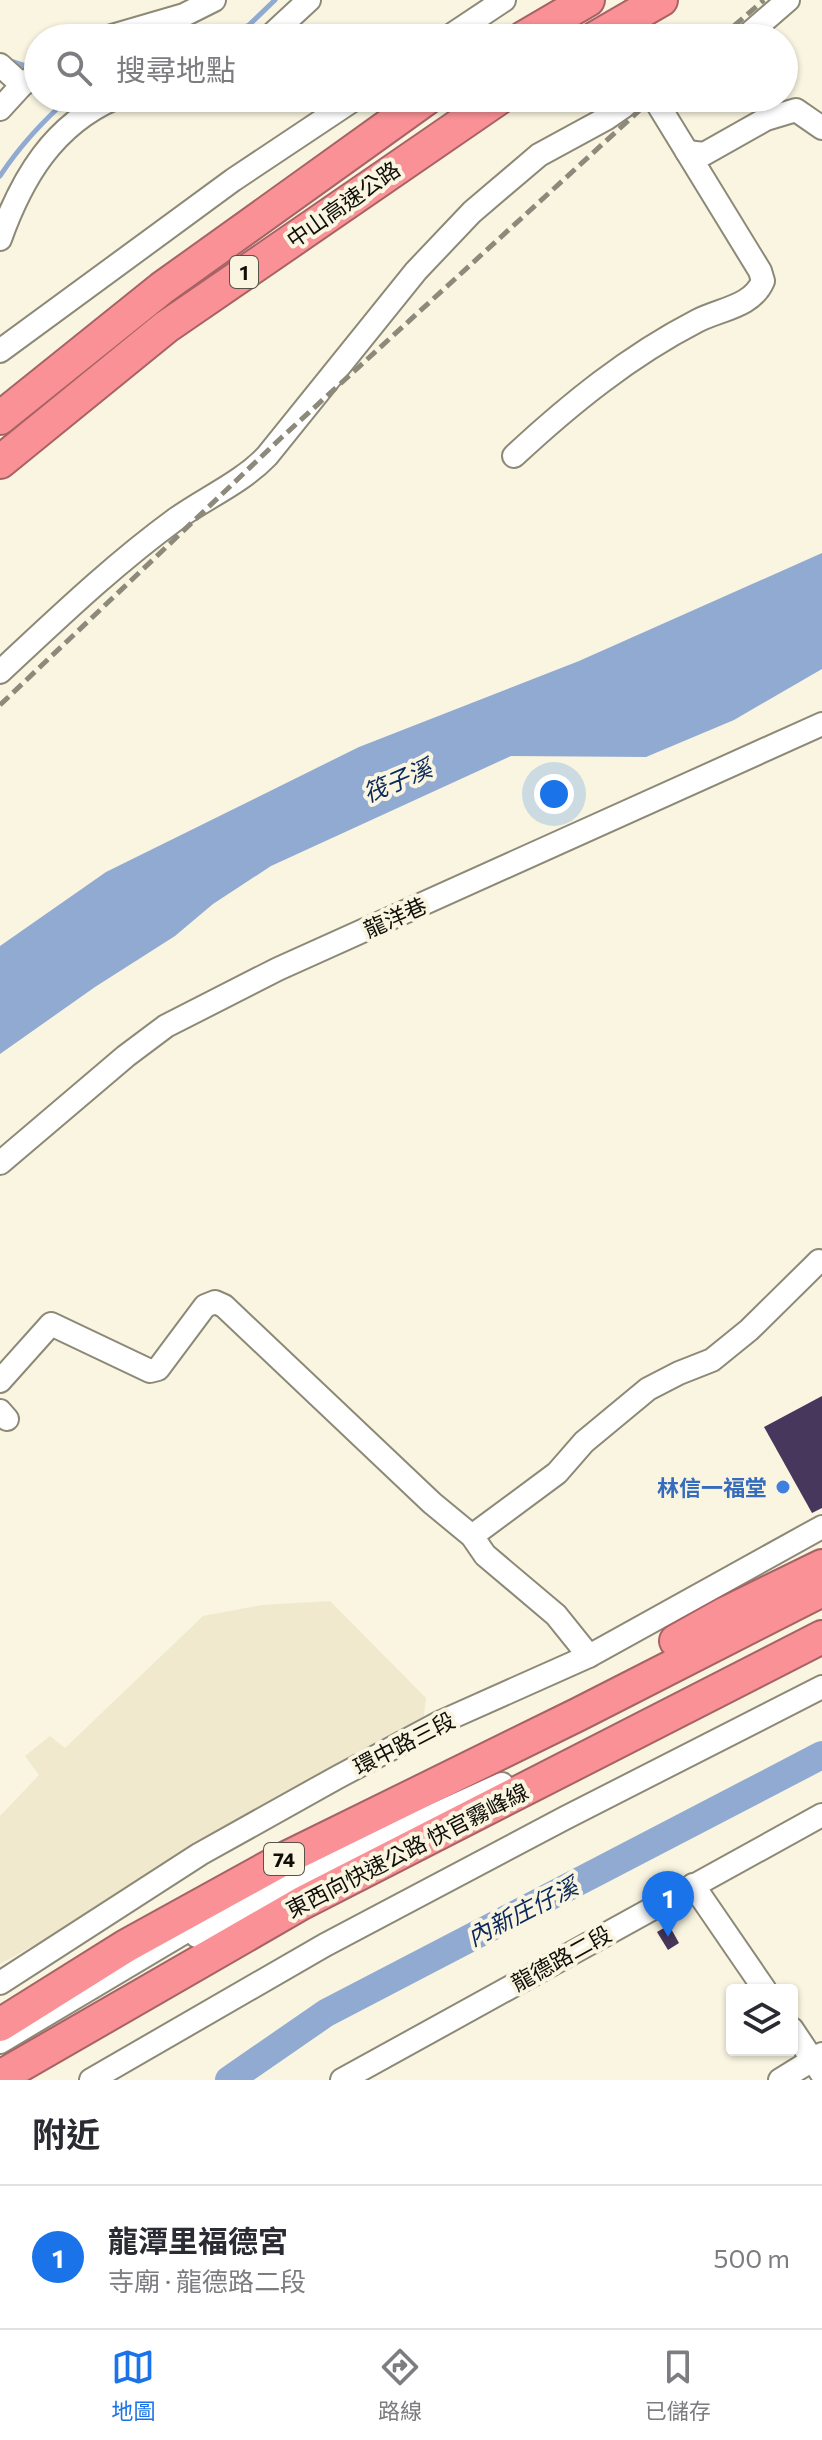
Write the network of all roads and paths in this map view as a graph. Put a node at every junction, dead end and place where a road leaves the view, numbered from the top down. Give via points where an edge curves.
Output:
1 (214, 0) edge
2 (309, 0) edge
3 (504, 0) edge
4 (588, 0) edge
5 (661, 0) edge
6 (788, 0) edge
7 (153, 24) edge
8 (283, 24) edge
9 (468, 24) edge
10 (547, 24) edge
11 (619, 24) edge
12 (760, 24) edge
13 (0, 65) edge
14 (24, 76) edge
15 (24, 85) edge
16 (0, 109) edge
17 (798, 111) edge
18 (90, 112) edge
19 (335, 112) edge
20 (407, 112) edge
21 (479, 112) edge
22 (616, 112) edge
23 (663, 112) edge
24 (789, 112) edge
25 (822, 128) edge
26 (687, 152) junction
27 (0, 239) edge
28 (0, 351) edge
29 (0, 418) edge
30 (514, 456) dead end
31 (0, 462) edge
32 (0, 672) edge
33 (822, 724) edge
34 (0, 1163) edge
35 (822, 1262) edge
36 (0, 1381) edge
37 (822, 1527) edge
38 (472, 1536) junction
39 (822, 1566) edge
40 (822, 1590) edge
41 (822, 1605) edge
42 (822, 1621) edge
43 (822, 1637) edge
44 (589, 1656) junction
45 (822, 1656) edge
46 (822, 1687) edge
47 (579, 1714) junction
48 (822, 1815) edge
49 (398, 1854) junction
50 (693, 1885) junction
51 (0, 1983) edge
52 (761, 1984) edge
53 (0, 2025) edge
54 (798, 2037) edge
55 (0, 2042) edge
56 (0, 2054) edge
57 (819, 2063) edge
58 (0, 2077) edge
59 (91, 2080) edge
60 (342, 2080) edge
61 (780, 2080) edge

1 - 7 street
2 - 8 street
3 - 9 street
4 - 10 highway
5 - 11 highway
6 - 12 street
13 - 14 street
15 - 16 street
17 - 25 street
18 - 27 street via 43,154
19 - 28 street
20 - 29 highway, 中山高速公路 / 1 via 162,288
21 - 31 highway, 中山高速公路 / 1 via 166,327
22 - 32 street via 539,155 472,212 416,271 250,473 119,563
23 - 26 street
24 - 26 street via 766,119 704,154
26 - 30 street via 760,271 759,289 752,298 673,334 593,387
33 - 34 street, 龍洋巷 via 202,1006 136,1049
35 - 38 street via 712,1360 648,1389 584,1442 557,1473
36 - 38 street via 51,1324 150,1371 158,1369 205,1306 215,1302 232,1312
37 - 44 street, 環中路三段
38 - 44 street via 485,1555 556,1615
39 - 47 highway via 633,1666
40 - 47 highway, 東西向快速公路 快官霧峰線 / 74
41 - 55 street via 280,1875
42 - 56 street via 541,1767 287,1882
43 - 49 highway, 東西向快速公路 快官霧峰線 / 74
44 - 51 street, 環中路三段 via 441,1722 338,1777 200,1854
45 - 49 highway via 652,1740
46 - 59 street via 325,1945
47 - 53 highway, 東西向快速公路 快官霧峰線 / 74 via 280,1861 126,1946
48 - 50 street, 龍德路二段
49 - 58 highway, 東西向快速公路 快官霧峰線 / 74 via 302,1903
50 - 52 street
50 - 60 street, 龍德路二段
54 - 57 street
57 - 61 street

